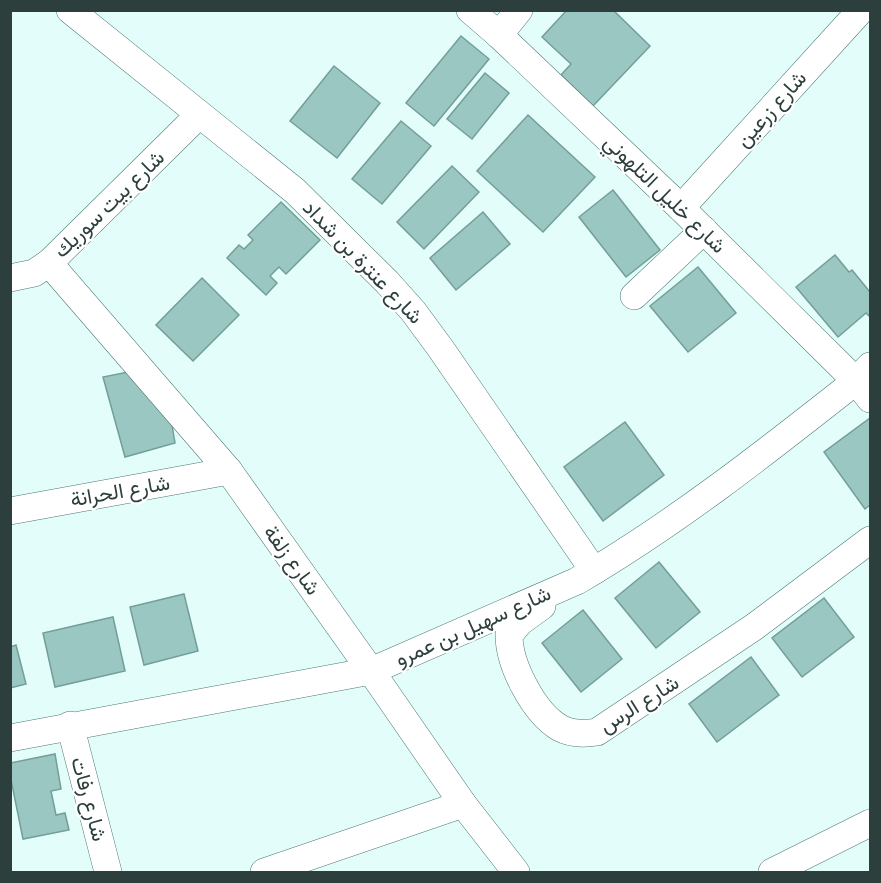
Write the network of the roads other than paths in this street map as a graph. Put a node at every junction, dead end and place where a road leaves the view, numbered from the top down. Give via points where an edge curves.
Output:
1 (70, 10) edge
2 (470, 10) edge
3 (519, 10) edge
4 (861, 10) edge
5 (499, 35) junction
6 (199, 115) junction
7 (681, 208) junction
8 (704, 230) junction
9 (49, 263) junction
10 (10, 278) edge
11 (633, 296) dead end
12 (866, 382) edge
13 (229, 471) junction
14 (10, 511) edge
15 (870, 540) edge
16 (585, 576) junction
17 (371, 670) junction
18 (70, 725) junction
19 (10, 738) edge
20 (463, 804) junction
21 (870, 823) edge
22 (108, 873) edge
23 (264, 873) edge
24 (516, 873) edge
25 (772, 873) edge

1 - 6 street, شارع عنترة بن شداد
2 - 5 street, شارع خليل التلهوني
3 - 5 street
4 - 7 street, شارع زرعين
5 - 7 street, شارع خليل التلهوني
6 - 9 street, شارع بيت سوريك
6 - 16 street, شارع عنترة بن شداد via 295,191 413,311
7 - 8 street, شارع خليل التلهوني
8 - 11 street
8 - 12 street, شارع خليل التلهوني
9 - 10 street, شارع بيت سوريك via 34,273
9 - 13 street, شارع زلفة
12 - 16 street, شارع سهيل بن عمرو via 666,525
13 - 14 street, شارع الحرانة
13 - 17 street, شارع زلفة
15 - 16 street, شارع الرس via 754,627 597,732 565,730 549,719 519,677 509,644 509,635 520,622
16 - 17 street, شارع سهيل بن عمرو
17 - 18 street, شارع سهيل بن عمرو
17 - 20 street, شارع زلفة
18 - 19 street, شارع سهيل بن عمرو
18 - 22 street, شارع رفات
20 - 23 street
20 - 24 street, شارع زلفة
21 - 25 street

